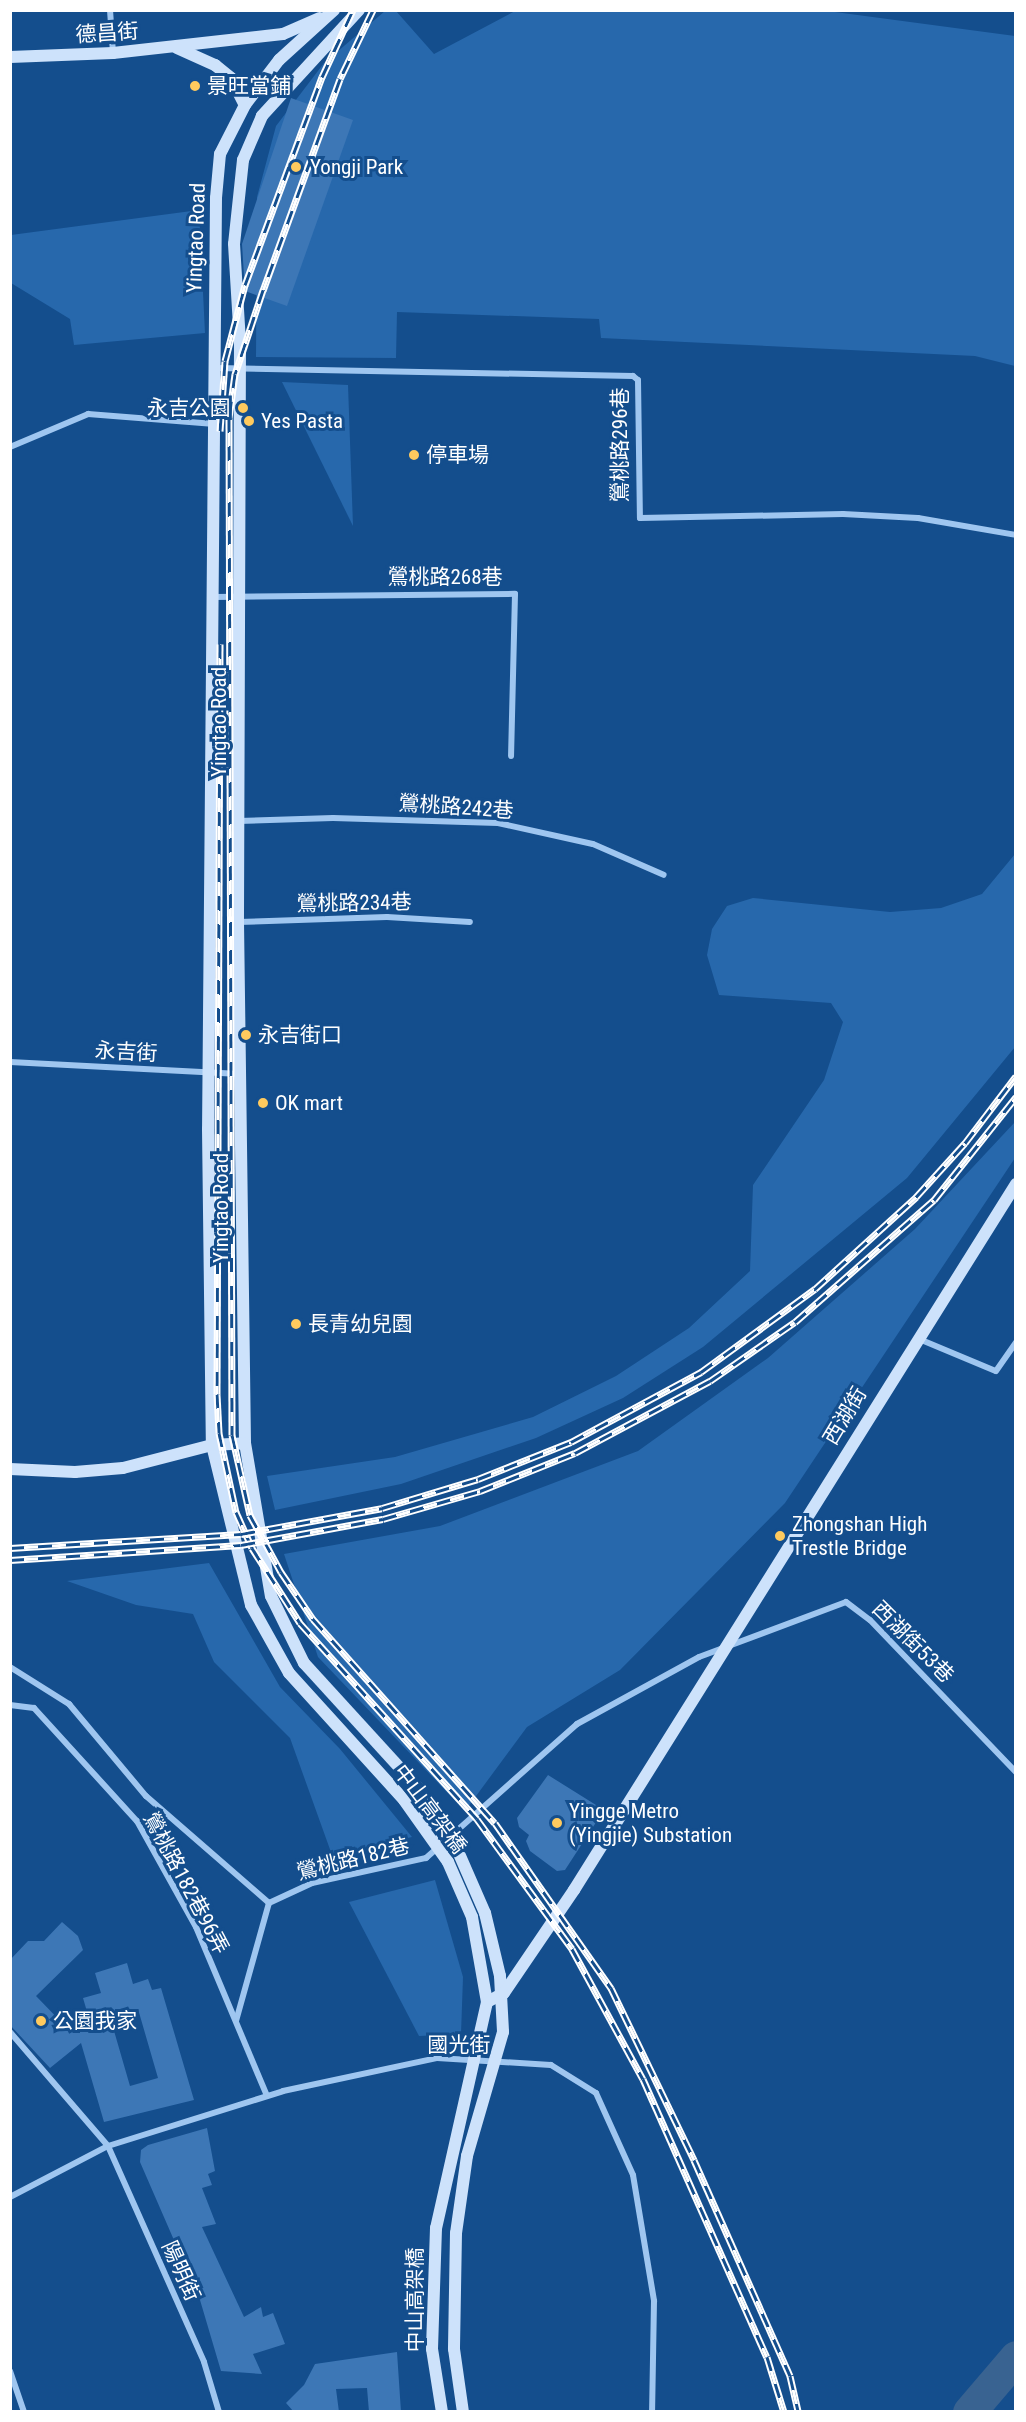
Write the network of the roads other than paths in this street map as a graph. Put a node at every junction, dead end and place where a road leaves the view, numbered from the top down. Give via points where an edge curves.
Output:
1 (110, 10) edge
2 (358, 10) edge
3 (332, 12) edge
4 (341, 26) junction
5 (173, 46) junction
6 (113, 54) junction
7 (10, 57) edge
8 (245, 105) junction
9 (216, 369) junction
10 (238, 370) junction
11 (215, 424) junction
12 (10, 447) edge
13 (1016, 535) edge
14 (214, 597) junction
15 (239, 597) junction
16 (511, 756) dead end
17 (238, 821) junction
18 (664, 875) dead end
19 (238, 922) junction
20 (470, 922) dead end
21 (10, 1062) edge
22 (211, 1072) junction
23 (240, 1074) junction
24 (1016, 1184) edge
25 (916, 1338) junction
26 (1016, 1342) edge
27 (245, 1443) junction
28 (212, 1445) junction
29 (10, 1469) edge
30 (729, 1646) junction
31 (10, 1667) edge
32 (10, 1705) edge
33 (1016, 1772) edge
34 (269, 1903) junction
35 (504, 1994) junction
36 (487, 2002) junction
37 (235, 2021) junction
38 (10, 2032) edge
39 (267, 2096) junction
40 (108, 2146) junction
41 (10, 2196) edge
42 (10, 2371) edge
43 (12, 2380) edge
44 (24, 2412) edge
45 (219, 2412) edge
46 (442, 2412) edge
47 (463, 2412) edge
48 (652, 2412) edge

1 - 6 street
2 - 4 street, Yingtao Road
3 - 4 street
3 - 5 street, 德昌街 via 283,34
3 - 8 street, Yingtao Road via 279,60
4 - 10 street, Yingtao Road via 262,116 243,159 234,244
5 - 6 street, 德昌街
5 - 8 street via 215,65 231,78
6 - 7 street, 德昌街
8 - 9 street, Yingtao Road via 220,154 212,292
9 - 10 street, 鶯桃路296巷
9 - 11 street, Yingtao Road
10 - 13 street, 鶯桃路296巷 via 633,376 638,380 640,518 843,514 918,518
10 - 15 street, Yingtao Road
11 - 12 street via 88,414
11 - 14 street, Yingtao Road
14 - 15 street, 鶯桃路268巷
14 - 22 street, Yingtao Road
15 - 16 street, 鶯桃路268巷 via 515,594
15 - 17 street, Yingtao Road
17 - 18 street, 鶯桃路242巷 via 333,818 498,823 592,844
17 - 19 street, Yingtao Road
19 - 20 street, 鶯桃路234巷 via 387,916
19 - 23 street, Yingtao Road
21 - 22 street, 永吉街
22 - 23 street, 永吉街
22 - 28 street, Yingtao Road
23 - 27 street, Yingtao Road
24 - 25 street, 西湖街
25 - 26 street via 996,1371
25 - 30 street, 西湖街
27 - 28 street
27 - 35 street, 中山高架橋 via 271,1596 304,1663 418,1788 457,1849 485,1912
28 - 29 street via 123,1467 75,1472
28 - 36 street, 中山高架橋 via 251,1605 289,1673 404,1800 448,1862 472,1917
30 - 33 street, 西湖街53巷 via 846,1602 870,1620
30 - 34 street, 鶯桃路182巷 via 670,1672 577,1724 426,1858 312,1883
30 - 35 street, 西湖街
31 - 34 street via 69,1704 146,1796
32 - 37 street, 鶯桃路182巷96弄 via 34,1708 137,1821 196,1927
34 - 37 street, 鶯桃路182巷96弄
35 - 36 street
35 - 47 street, 中山高架橋 via 503,2032 467,2156 456,2233 454,2349
36 - 46 street, 中山高架橋 via 436,2228 432,2349
37 - 39 street, 鶯桃路182巷96弄
38 - 40 street
39 - 40 street, 國光街
39 - 48 street, 國光街 via 437,2058 551,2065 596,2093 633,2175 654,2301
40 - 41 street, 國光街
40 - 45 street, 陽明街 via 204,2362
42 - 43 street
43 - 44 street

